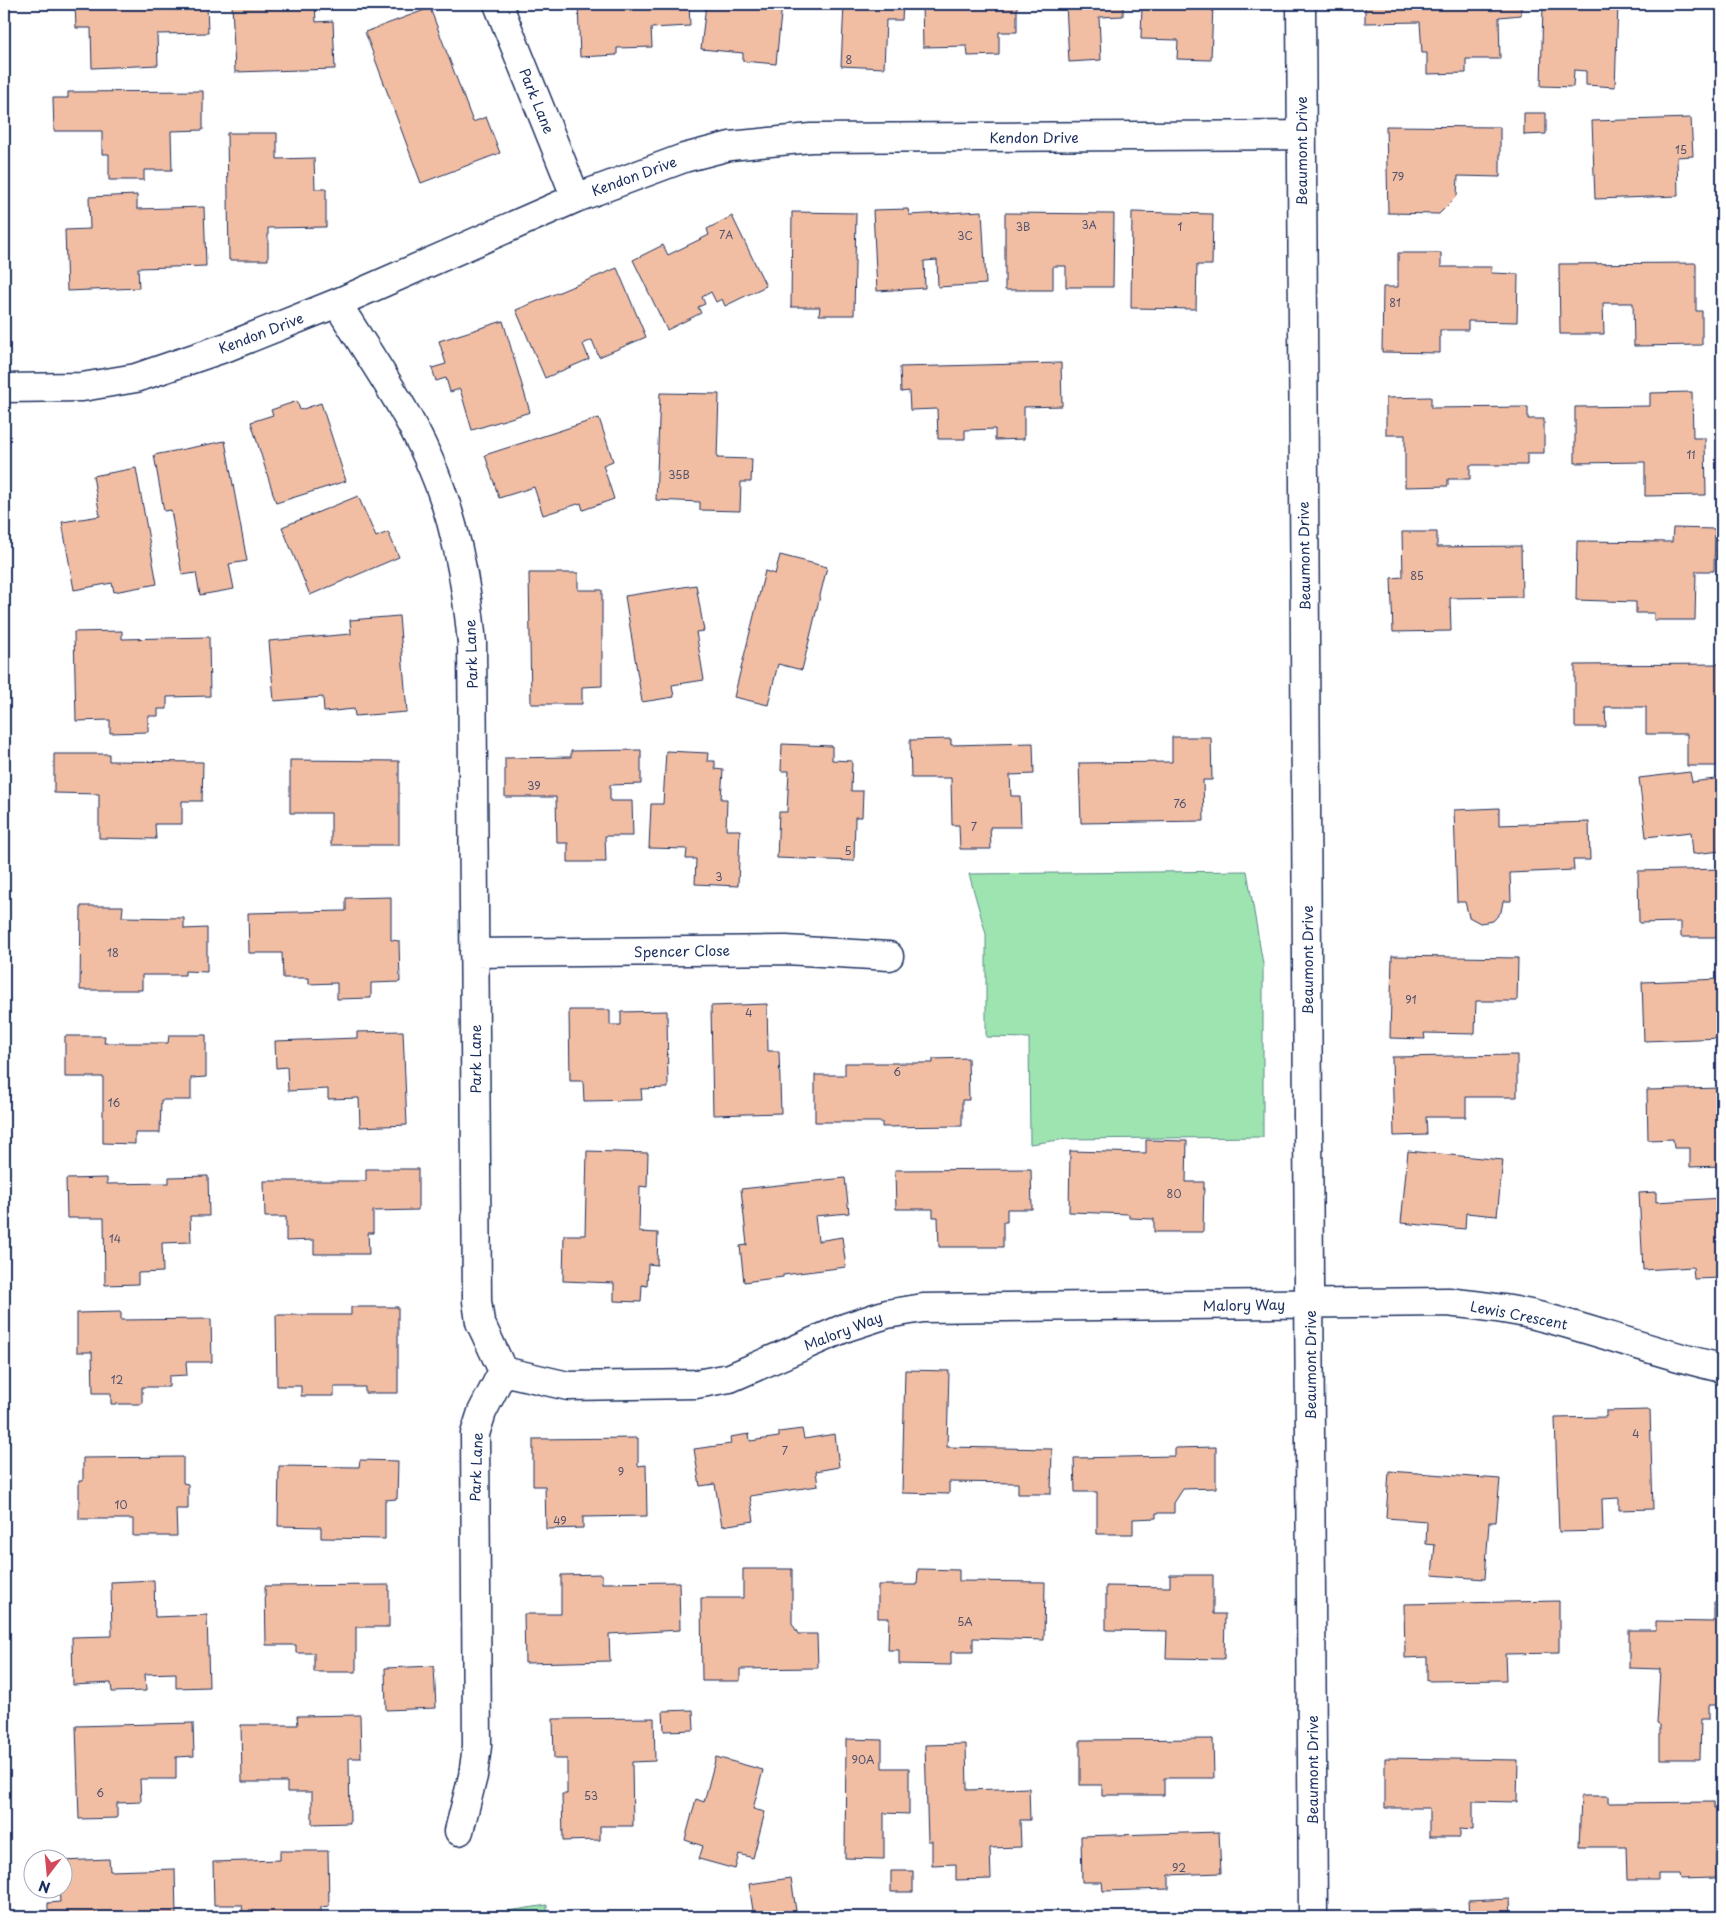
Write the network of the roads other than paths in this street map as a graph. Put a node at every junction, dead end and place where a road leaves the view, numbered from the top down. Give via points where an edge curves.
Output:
1 (498, 4) edge
2 (1301, 4) edge
3 (1300, 135) junction
4 (576, 198) junction
5 (337, 303) junction
6 (4, 388) edge
7 (474, 953) junction
8 (889, 956) dead end
9 (1310, 1304) junction
10 (1722, 1368) edge
11 (503, 1371) junction
12 (459, 1831) dead end
13 (1313, 1917) edge

1 - 4 street, Park Lane
2 - 3 street, Beaumont Drive
3 - 4 street, Kendon Drive via 773,140 730,146 684,158
3 - 9 street, Beaumont Drive
4 - 5 street, Kendon Drive
5 - 6 street, Kendon Drive via 227,348 136,378 82,387
5 - 7 street, Park Lane via 428,458 452,523 467,584 472,643
7 - 8 street, Spencer Close via 786,950
7 - 11 street, Park Lane via 477,1301 480,1322
9 - 10 street, Lewis Crescent via 1448,1302 1497,1308 1552,1319 1674,1358
9 - 11 street, Malory Way via 923,1308 887,1314 847,1327 730,1378 696,1384 568,1386
9 - 13 street, Beaumont Drive
11 - 12 street, Park Lane via 482,1412 475,1434 477,1746 474,1776

